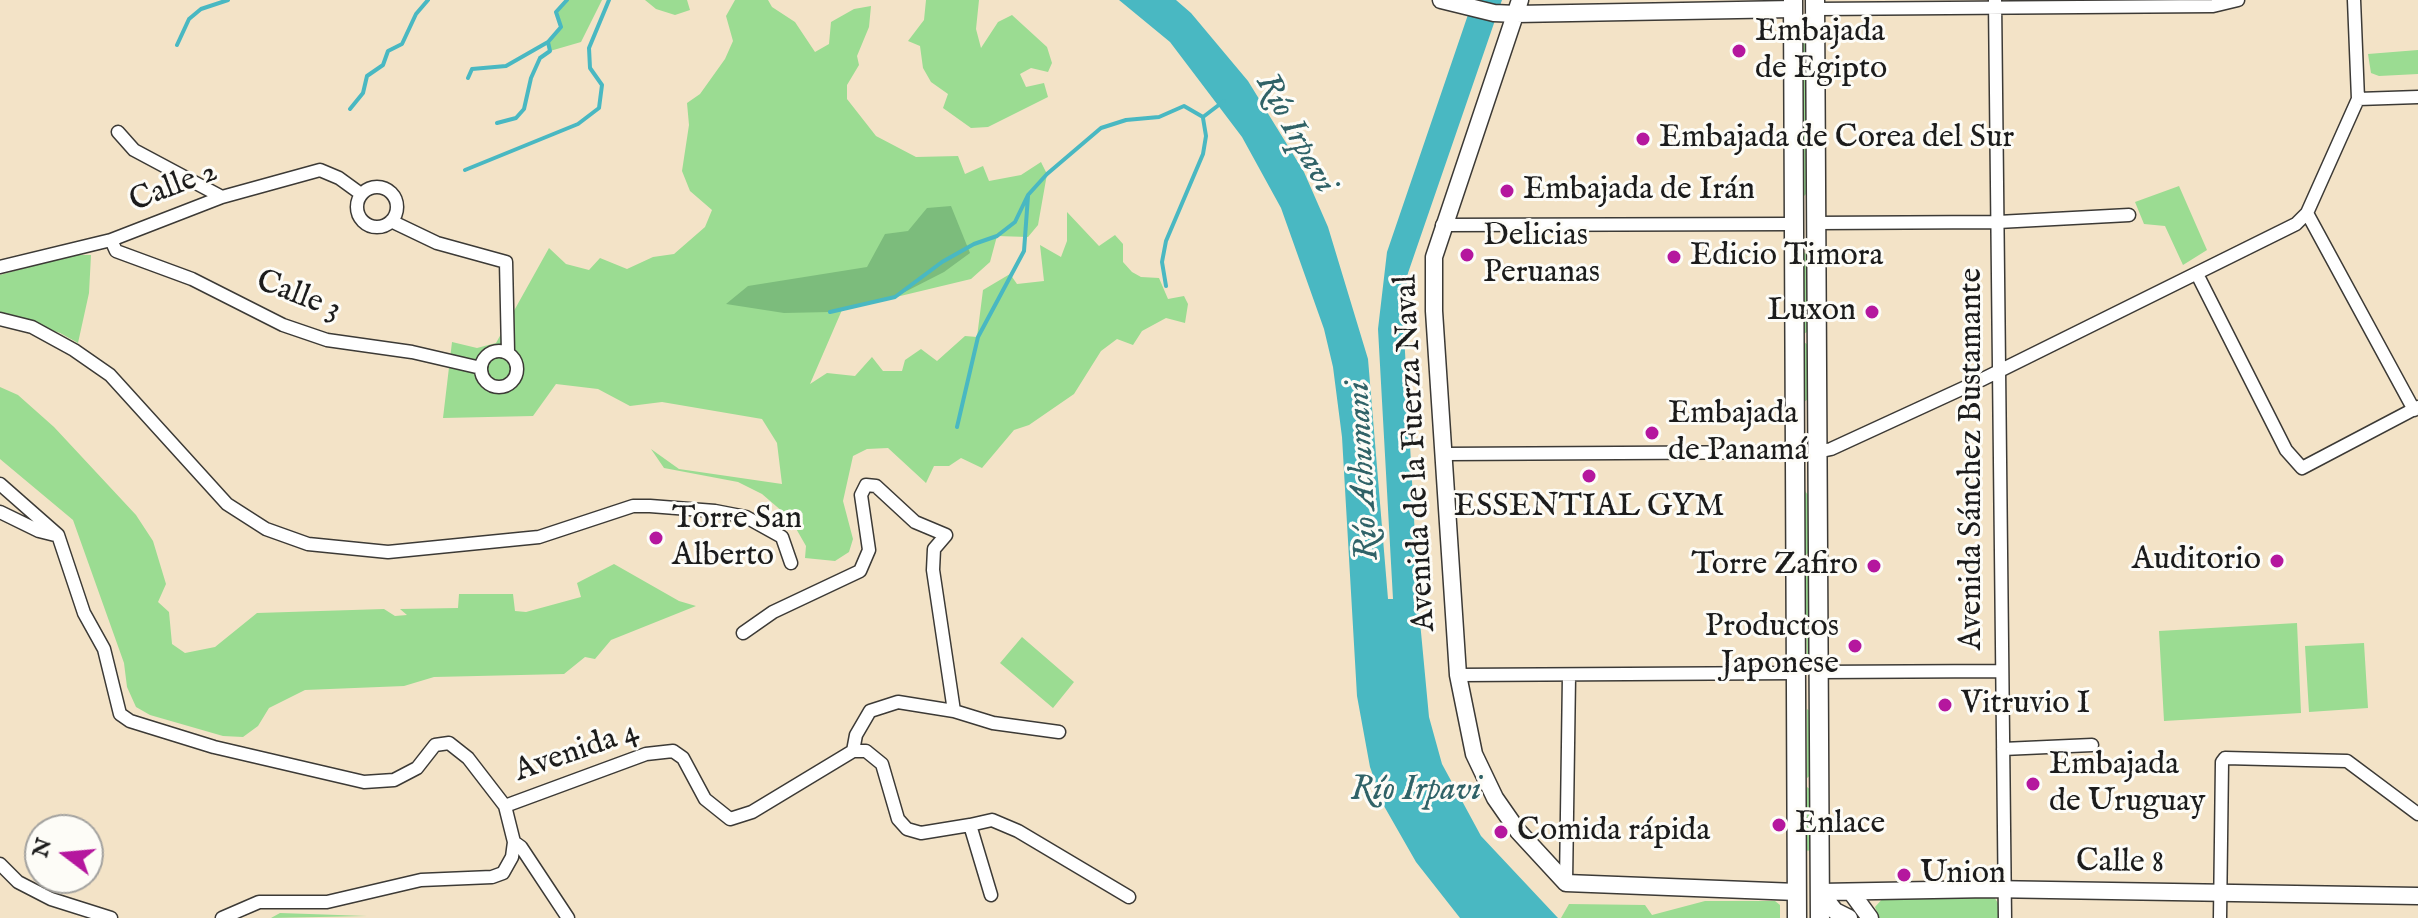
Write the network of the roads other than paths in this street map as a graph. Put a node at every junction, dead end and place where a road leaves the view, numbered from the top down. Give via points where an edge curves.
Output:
1 (2238, 0) edge
2 (2354, 0) edge
3 (1456, 1) edge
4 (1815, 4) edge
5 (1996, 4) edge
6 (1793, 5) edge
7 (1506, 12) edge
8 (2418, 97) edge
9 (2358, 99) junction
10 (118, 132) dead end
11 (361, 194) junction
12 (222, 197) junction
13 (2307, 213) junction
14 (2129, 215) dead end
15 (391, 221) junction
16 (1998, 222) junction
17 (1815, 223) junction
18 (1792, 224) junction
19 (1442, 225) junction
20 (111, 240) junction
21 (0, 267) edge
22 (2197, 274) junction
23 (0, 319) edge
24 (508, 352) junction
25 (481, 368) junction
26 (1999, 369) junction
27 (2416, 408) edge
28 (1793, 452) junction
29 (1817, 452) junction
30 (1445, 454) junction
31 (0, 484) edge
32 (0, 512) edge
33 (58, 535) junction
34 (791, 563) dead end
35 (743, 633) dead end
36 (2000, 671) junction
37 (1818, 672) junction
38 (1796, 673) junction
39 (1458, 675) junction
40 (1569, 676) junction
41 (954, 711) junction
42 (1059, 732) dead end
43 (2092, 745) dead end
44 (2003, 749) junction
45 (853, 751) junction
46 (505, 806) junction
47 (2418, 814) edge
48 (970, 825) junction
49 (514, 842) junction
50 (0, 864) edge
51 (1566, 883) junction
52 (2005, 889) junction
53 (1797, 892) junction
54 (1820, 892) junction
55 (1851, 892) junction
56 (2220, 893) junction
57 (991, 895) dead end
58 (2418, 896) edge
59 (1129, 897) dead end
60 (111, 918) edge
61 (222, 918) edge
62 (568, 918) edge
63 (1797, 918) edge
64 (1820, 918) edge
65 (1849, 918) edge
66 (1870, 918) edge
67 (2005, 918) edge
68 (2220, 918) edge

1 - 5 street via 2213,6
2 - 9 street
3 - 7 main road
4 - 5 street
4 - 6 main road
4 - 17 main road
5 - 16 street, Avenida Sánchez Bustamante
6 - 7 main road
6 - 18 main road
7 - 19 main road, Avenida de la Fuerza Naval via 1510,33
8 - 9 street
9 - 13 street
10 - 12 street via 134,150
11 - 12 street, Calle 2 via 320,170
11 - 15 street via 356,207 366,225 379,227
11 - 15 street via 378,186 390,192 397,209
12 - 20 street, Calle 2
13 - 22 street via 2296,224
13 - 27 street
14 - 16 street
15 - 24 street via 437,243 506,262
16 - 17 street
16 - 26 street, Avenida Sánchez Bustamante
17 - 29 main road
18 - 19 street
18 - 28 main road
19 - 30 main road, Avenida de la Fuerza Naval via 1433,280
20 - 21 street, Calle 2
20 - 25 street, Calle 3 via 116,251 192,279 283,325
22 - 26 street
22 - 27 street via 2286,450 2302,468
23 - 34 street via 32,327 110,375 227,504 266,529 308,544 388,552 539,537 633,506 650,506 746,517 782,537
24 - 25 street via 490,353
24 - 25 street via 518,367 506,386 488,384
26 - 29 street
26 - 36 street, Avenida Sánchez Bustamante
28 - 29 main road
28 - 30 street
28 - 38 main road
29 - 37 main road
30 - 39 main road, Avenida de la Fuerza Naval
31 - 33 street
32 - 33 street
33 - 46 street via 84,613 104,649 120,714 130,721 364,782 394,780 417,768 435,745 449,743 468,758
35 - 41 street via 785,606 860,571 869,550 861,495 866,485 876,486 915,522 946,535 934,549 933,570
36 - 37 street
36 - 44 street, Avenida Sánchez Bustamante
37 - 38 main road
37 - 54 main road
38 - 40 street
38 - 53 main road
39 - 40 street
39 - 51 main road, Avenida de la Fuerza Naval via 1468,735 1482,773 1518,831
40 - 51 street
41 - 42 street via 993,723
41 - 45 street via 898,702 881,705 863,720
43 - 44 street
44 - 52 street, Avenida Sánchez Bustamante
45 - 46 street, Avenida 4 via 762,807 730,819 705,799 683,758 673,751 646,754
45 - 48 street via 866,751 882,764 898,819 907,829 921,833
46 - 49 street
47 - 56 street via 2347,761 2230,757 2222,762
48 - 57 street
48 - 59 street via 992,820 1018,831
49 - 61 street via 508,868 492,877 421,880 327,902 259,902
49 - 62 street
50 - 60 street via 18,882 51,899
51 - 53 main road
52 - 55 main road, Calle 8
52 - 56 main road, Calle 8
52 - 67 street, Avenida Sánchez Bustamante
53 - 54 main road
53 - 63 main road
54 - 55 main road, Calle 8
54 - 64 main road
54 - 65 main road via 1835,911
55 - 66 main road
56 - 58 main road, Calle 8
56 - 68 street

